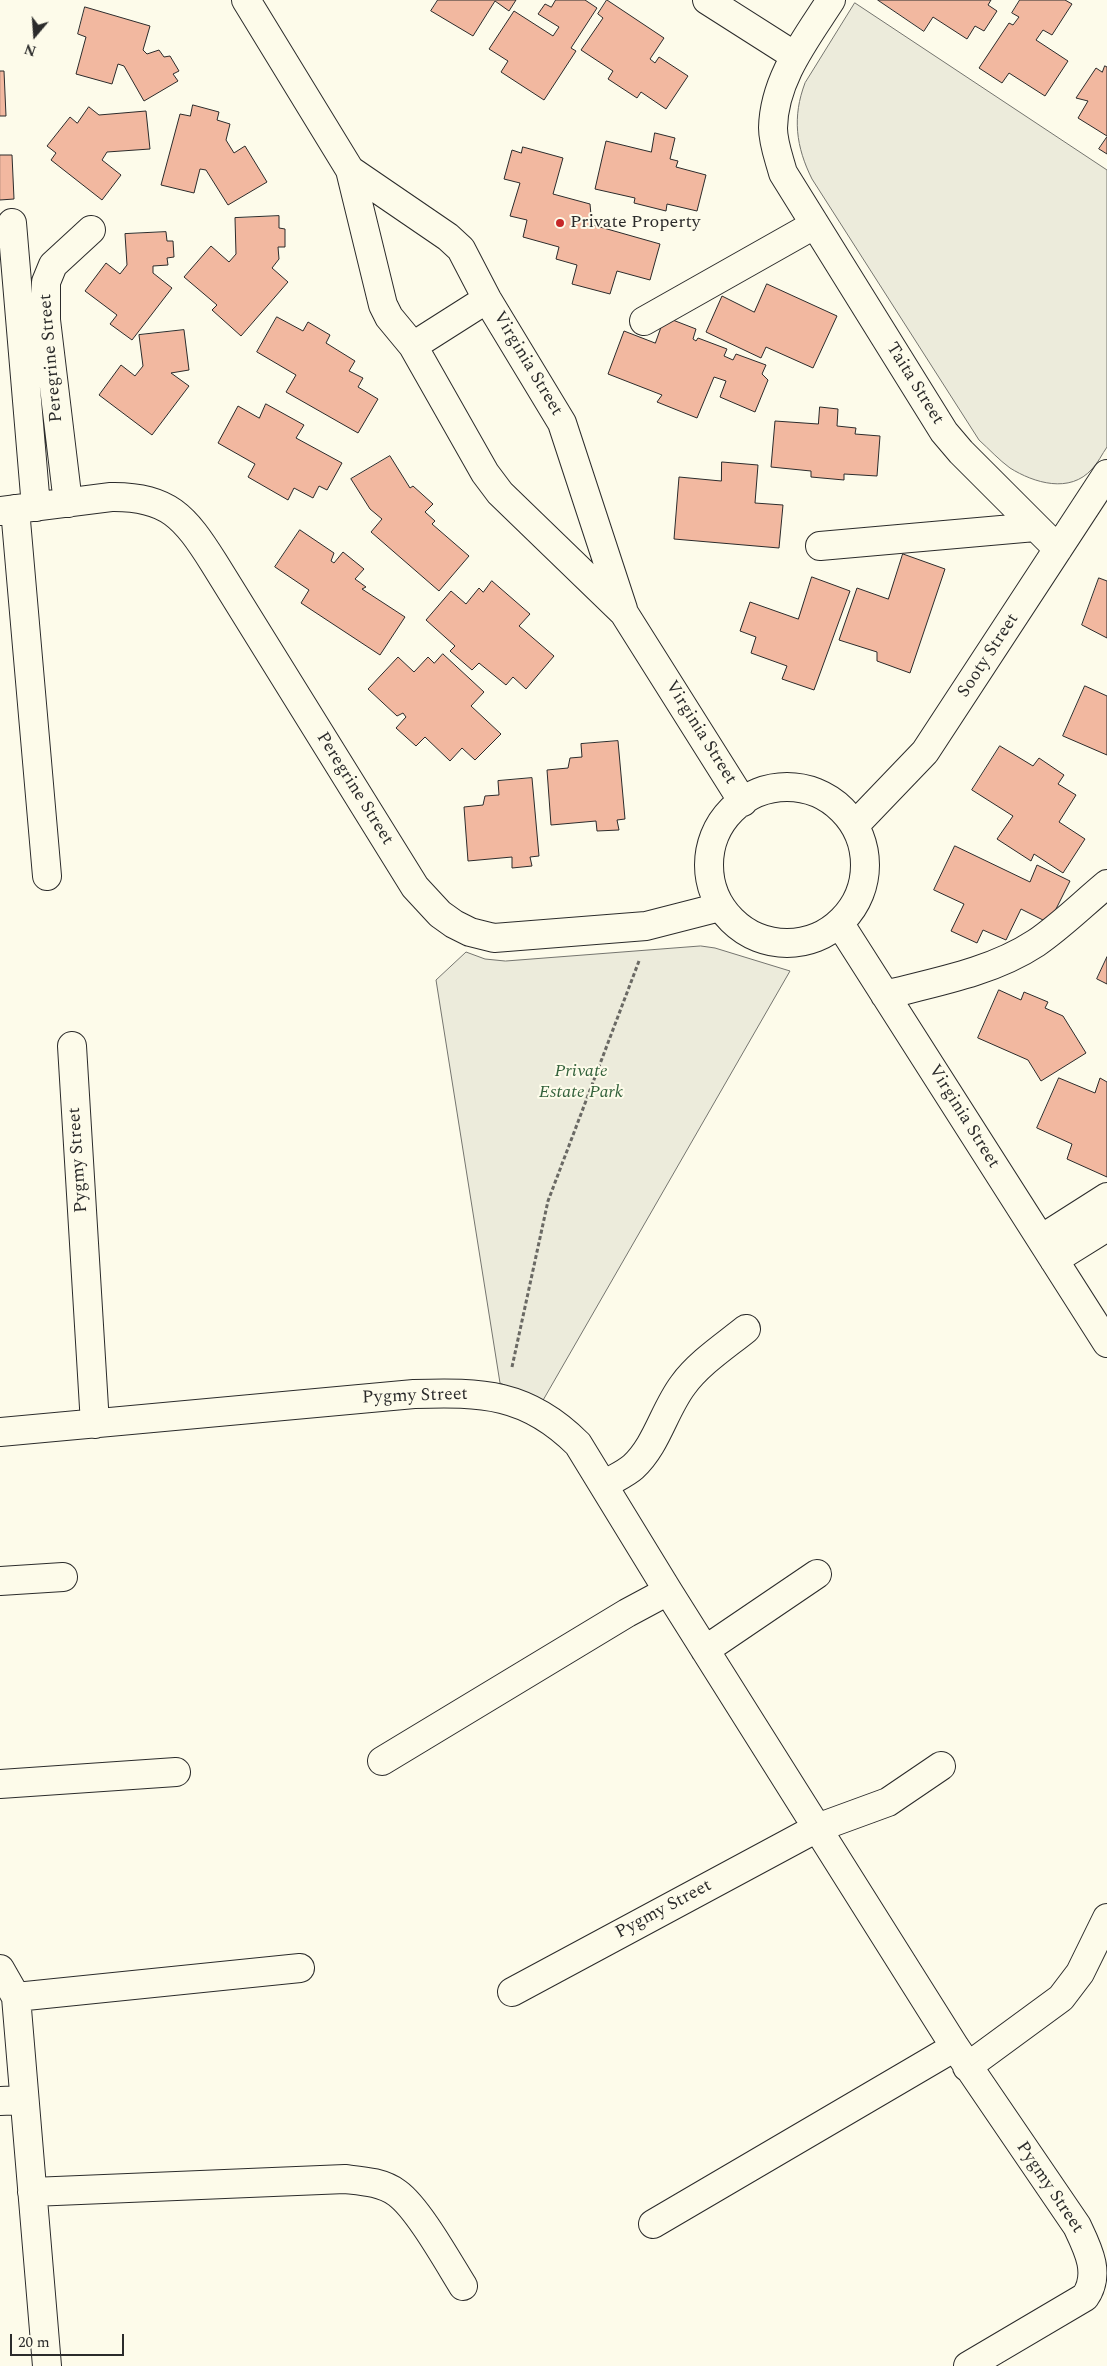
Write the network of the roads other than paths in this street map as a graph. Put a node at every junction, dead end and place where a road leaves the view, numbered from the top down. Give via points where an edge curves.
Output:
1 (246, 0) edge
2 (707, 0) edge
3 (831, 0) edge
4 (795, 56) junction
5 (350, 170) junction
6 (12, 223) dead end
7 (814, 225) junction
8 (91, 230) dead end
9 (488, 299) junction
10 (644, 321) dead end
11 (412, 346) junction
12 (1107, 474) edge
13 (68, 503) junction
14 (17, 509) edge
15 (1035, 527) junction
16 (820, 546) dead end
17 (1058, 549) junction
18 (624, 613) junction
19 (743, 802) junction
20 (855, 825) junction
21 (47, 876) dead end
22 (1107, 884) edge
23 (720, 907) junction
24 (840, 924) junction
25 (885, 995) junction
26 (72, 1046) dead end
27 (1107, 1197) edge
28 (1107, 1227) edge
29 (1048, 1250) junction
30 (746, 1329) dead end
31 (1107, 1343) edge
32 (95, 1424) junction
33 (0, 1432) edge
34 (604, 1485) junction
35 (817, 1574) dead end
36 (63, 1577) dead end
37 (0, 1581) edge
38 (668, 1591) junction
39 (706, 1650) junction
40 (382, 1761) dead end
41 (941, 1766) dead end
42 (176, 1772) dead end
43 (0, 1784) edge
44 (817, 1828) junction
45 (1107, 1918) edge
46 (300, 1968) dead end
47 (0, 1969) edge
48 (512, 1992) dead end
49 (16, 1997) junction
50 (961, 2057) junction
51 (12, 2101) edge
52 (32, 2192) junction
53 (653, 2224) dead end
54 (463, 2286) dead end
55 (47, 2366) edge
56 (968, 2366) edge

1 - 5 street, Virginia Street
2 - 4 street
3 - 4 street, Taita Street
4 - 7 street, Taita Street via 782,83 773,128 783,173
5 - 9 street, Virginia Street via 461,249
5 - 11 street, Virginia Street via 383,304
6 - 14 street, Peregrine Street
7 - 10 street
7 - 15 street, Taita Street via 944,432
8 - 13 street, Peregrine Street via 54,265 46,282 46,320
9 - 11 street
9 - 18 street, Virginia Street via 562,423
11 - 18 street, Virginia Street via 500,494
12 - 17 street, Sooty Street
13 - 14 street, Peregrine Street
13 - 23 street, Peregrine Street via 111,496 144,499 176,513 194,532 415,887 440,914 470,932 494,938 646,926
14 - 21 street, Peregrine Street
15 - 16 street
15 - 17 street, Taita Street
17 - 20 street, Sooty Street via 925,752
18 - 19 street, Virginia Street
19 - 20 street via 757,793 783,787 810,790 835,803
19 - 23 street via 718,828 709,854 710,882
20 - 24 street via 864,850 865,877 857,903
22 - 25 street via 1037,942 1010,957 957,977
23 - 24 street via 738,926 762,939 789,944 816,939
24 - 25 street, Virginia Street
25 - 29 street, Virginia Street
26 - 32 street, Pygmy Street
27 - 29 street
28 - 29 street
29 - 31 street, Virginia Street
30 - 34 street via 693,1373 633,1467
32 - 33 street, Pygmy Street
32 - 34 street, Pygmy Street via 465,1392 523,1404 563,1429 578,1444
34 - 38 street, Pygmy Street
35 - 39 street
36 - 37 street
38 - 39 street, Pygmy Street
38 - 40 street
39 - 44 street, Pygmy Street
41 - 44 street via 888,1802
42 - 43 street
44 - 48 street, Pygmy Street
44 - 50 street, Pygmy Street
45 - 50 street via 1080,1972 1061,1998
46 - 49 street
47 - 49 street
49 - 51 street
50 - 53 street
50 - 56 street, Pygmy Street via 1077,2226 1089,2254 1094,2277 1090,2290 1080,2301
51 - 52 street
52 - 54 street via 345,2179 366,2181 386,2187 409,2204
52 - 55 street

